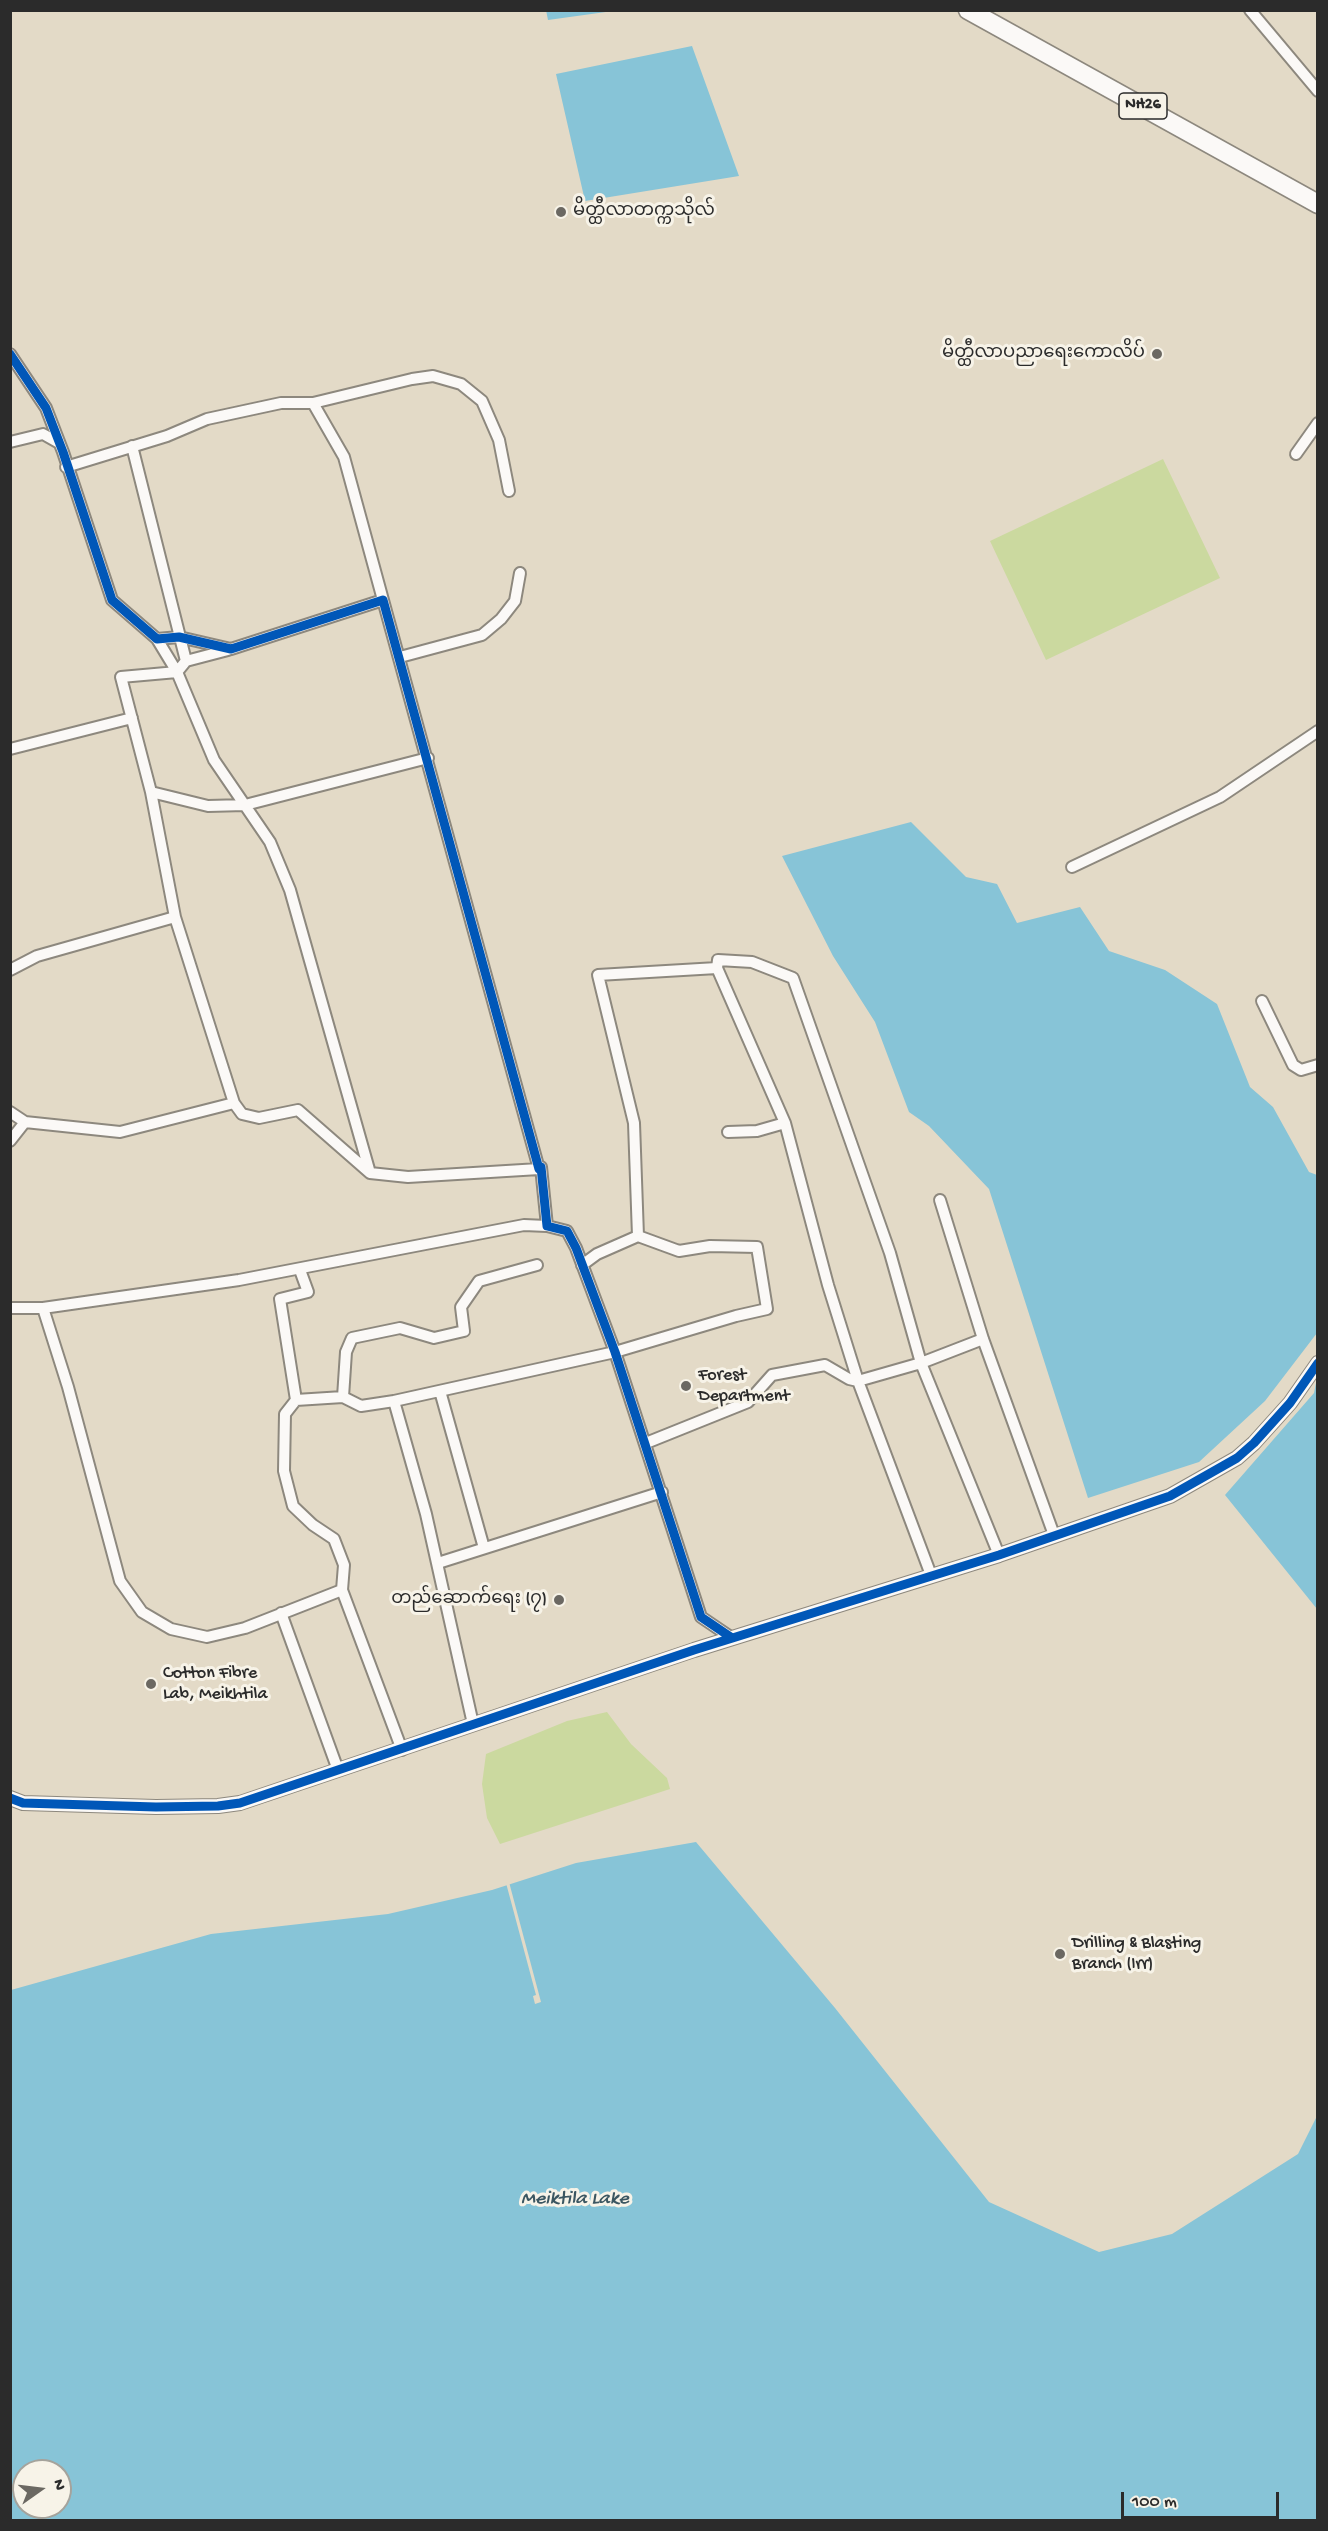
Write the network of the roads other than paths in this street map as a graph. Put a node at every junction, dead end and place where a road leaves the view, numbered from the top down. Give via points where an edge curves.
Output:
1 (968, 10) edge
2 (1250, 10) edge
3 (1317, 92) edge
4 (1317, 204) edge
5 (10, 354) edge
6 (313, 403) junction
7 (1317, 423) edge
8 (10, 442) edge
9 (59, 443) junction
10 (132, 446) junction
11 (1296, 454) dead end
12 (66, 467) junction
13 (509, 491) dead end
14 (520, 573) dead end
15 (383, 600) junction
16 (179, 637) junction
17 (157, 639) junction
18 (231, 649) junction
19 (400, 657) junction
20 (186, 661) junction
21 (177, 672) junction
22 (132, 718) junction
23 (1317, 731) edge
24 (10, 748) edge
25 (428, 758) junction
26 (151, 792) junction
27 (244, 805) junction
28 (1072, 867) dead end
29 (175, 917) junction
30 (717, 968) junction
31 (10, 970) edge
32 (1262, 1001) dead end
33 (1317, 1065) edge
34 (234, 1103) junction
35 (10, 1112) edge
36 (25, 1122) junction
37 (785, 1123) junction
38 (728, 1132) dead end
39 (10, 1141) edge
40 (539, 1169) junction
41 (370, 1173) junction
42 (940, 1200) dead end
43 (547, 1226) junction
44 (638, 1236) junction
45 (537, 1265) dead end
46 (582, 1265) junction
47 (300, 1270) junction
48 (10, 1308) edge
49 (43, 1308) junction
50 (983, 1339) junction
51 (615, 1352) junction
52 (921, 1363) junction
53 (1317, 1363) edge
54 (858, 1381) junction
55 (440, 1391) junction
56 (343, 1397) junction
57 (296, 1400) junction
58 (394, 1401) junction
59 (646, 1443) junction
60 (662, 1492) junction
61 (1054, 1535) junction
62 (484, 1548) junction
63 (999, 1554) junction
64 (438, 1563) junction
65 (931, 1575) junction
66 (342, 1590) junction
67 (281, 1613) junction
68 (732, 1638) junction
69 (473, 1724) junction
70 (402, 1749) junction
71 (338, 1770) junction
72 (10, 1798) edge

1 - 4 highway, NH26
2 - 3 street
5 - 9 street via 46,408
6 - 10 street via 281,403 207,419
6 - 13 street via 433,376 461,384 482,401 499,440
6 - 15 street via 344,457
7 - 11 street
8 - 9 street via 43,434
9 - 12 street
10 - 12 street
10 - 16 street
12 - 17 street via 112,600
14 - 19 street via 515,601 482,635
15 - 18 street
15 - 19 street
16 - 17 street
16 - 18 street
16 - 20 street
17 - 21 street
18 - 20 street
19 - 25 street
20 - 21 street
21 - 22 street via 121,677
21 - 27 street via 214,760
22 - 24 street
22 - 26 street
23 - 28 street via 1220,797
25 - 27 street
25 - 40 street
26 - 27 street via 208,806
26 - 29 street
27 - 41 street via 270,842 290,890
29 - 31 street via 37,956
29 - 34 street
30 - 37 street
30 - 44 street via 598,975 634,1123
30 - 52 street via 718,960 752,962 793,978 890,1253
32 - 33 street via 1293,1065 1301,1070
34 - 36 street via 120,1132
34 - 41 street via 242,1114 259,1118 298,1110
35 - 36 street
36 - 39 street
37 - 38 street via 757,1131
37 - 54 street
40 - 41 street via 408,1177
40 - 43 street
42 - 50 street
43 - 46 street via 567,1231
43 - 47 street via 524,1226
44 - 46 street
44 - 51 street via 679,1251 710,1246 757,1247 767,1309
45 - 56 street via 479,1281 461,1307 464,1331 434,1338 400,1328 352,1338 346,1352
46 - 51 street
47 - 49 street
47 - 57 street via 308,1292 280,1299
48 - 49 street
49 - 67 street via 120,1581 142,1612 171,1629 207,1637 245,1628
50 - 52 street
50 - 61 street
51 - 55 street
51 - 59 street
52 - 54 street
52 - 63 street
53 - 61 street via 1290,1403 1237,1458 1170,1496
54 - 59 street via 825,1365 772,1375 748,1402
54 - 65 street
55 - 58 street
55 - 62 street
56 - 57 street
56 - 58 street via 361,1407
57 - 66 street via 285,1414 284,1471 293,1506 334,1539 344,1565
58 - 64 street
59 - 60 street
60 - 62 street
60 - 68 street via 701,1617
61 - 63 street
62 - 64 street
63 - 65 street
64 - 69 street
65 - 68 street
66 - 67 street
66 - 70 street
67 - 71 street
68 - 69 street
69 - 70 street
70 - 71 street
71 - 72 street via 250,1800 218,1806 23,1803

